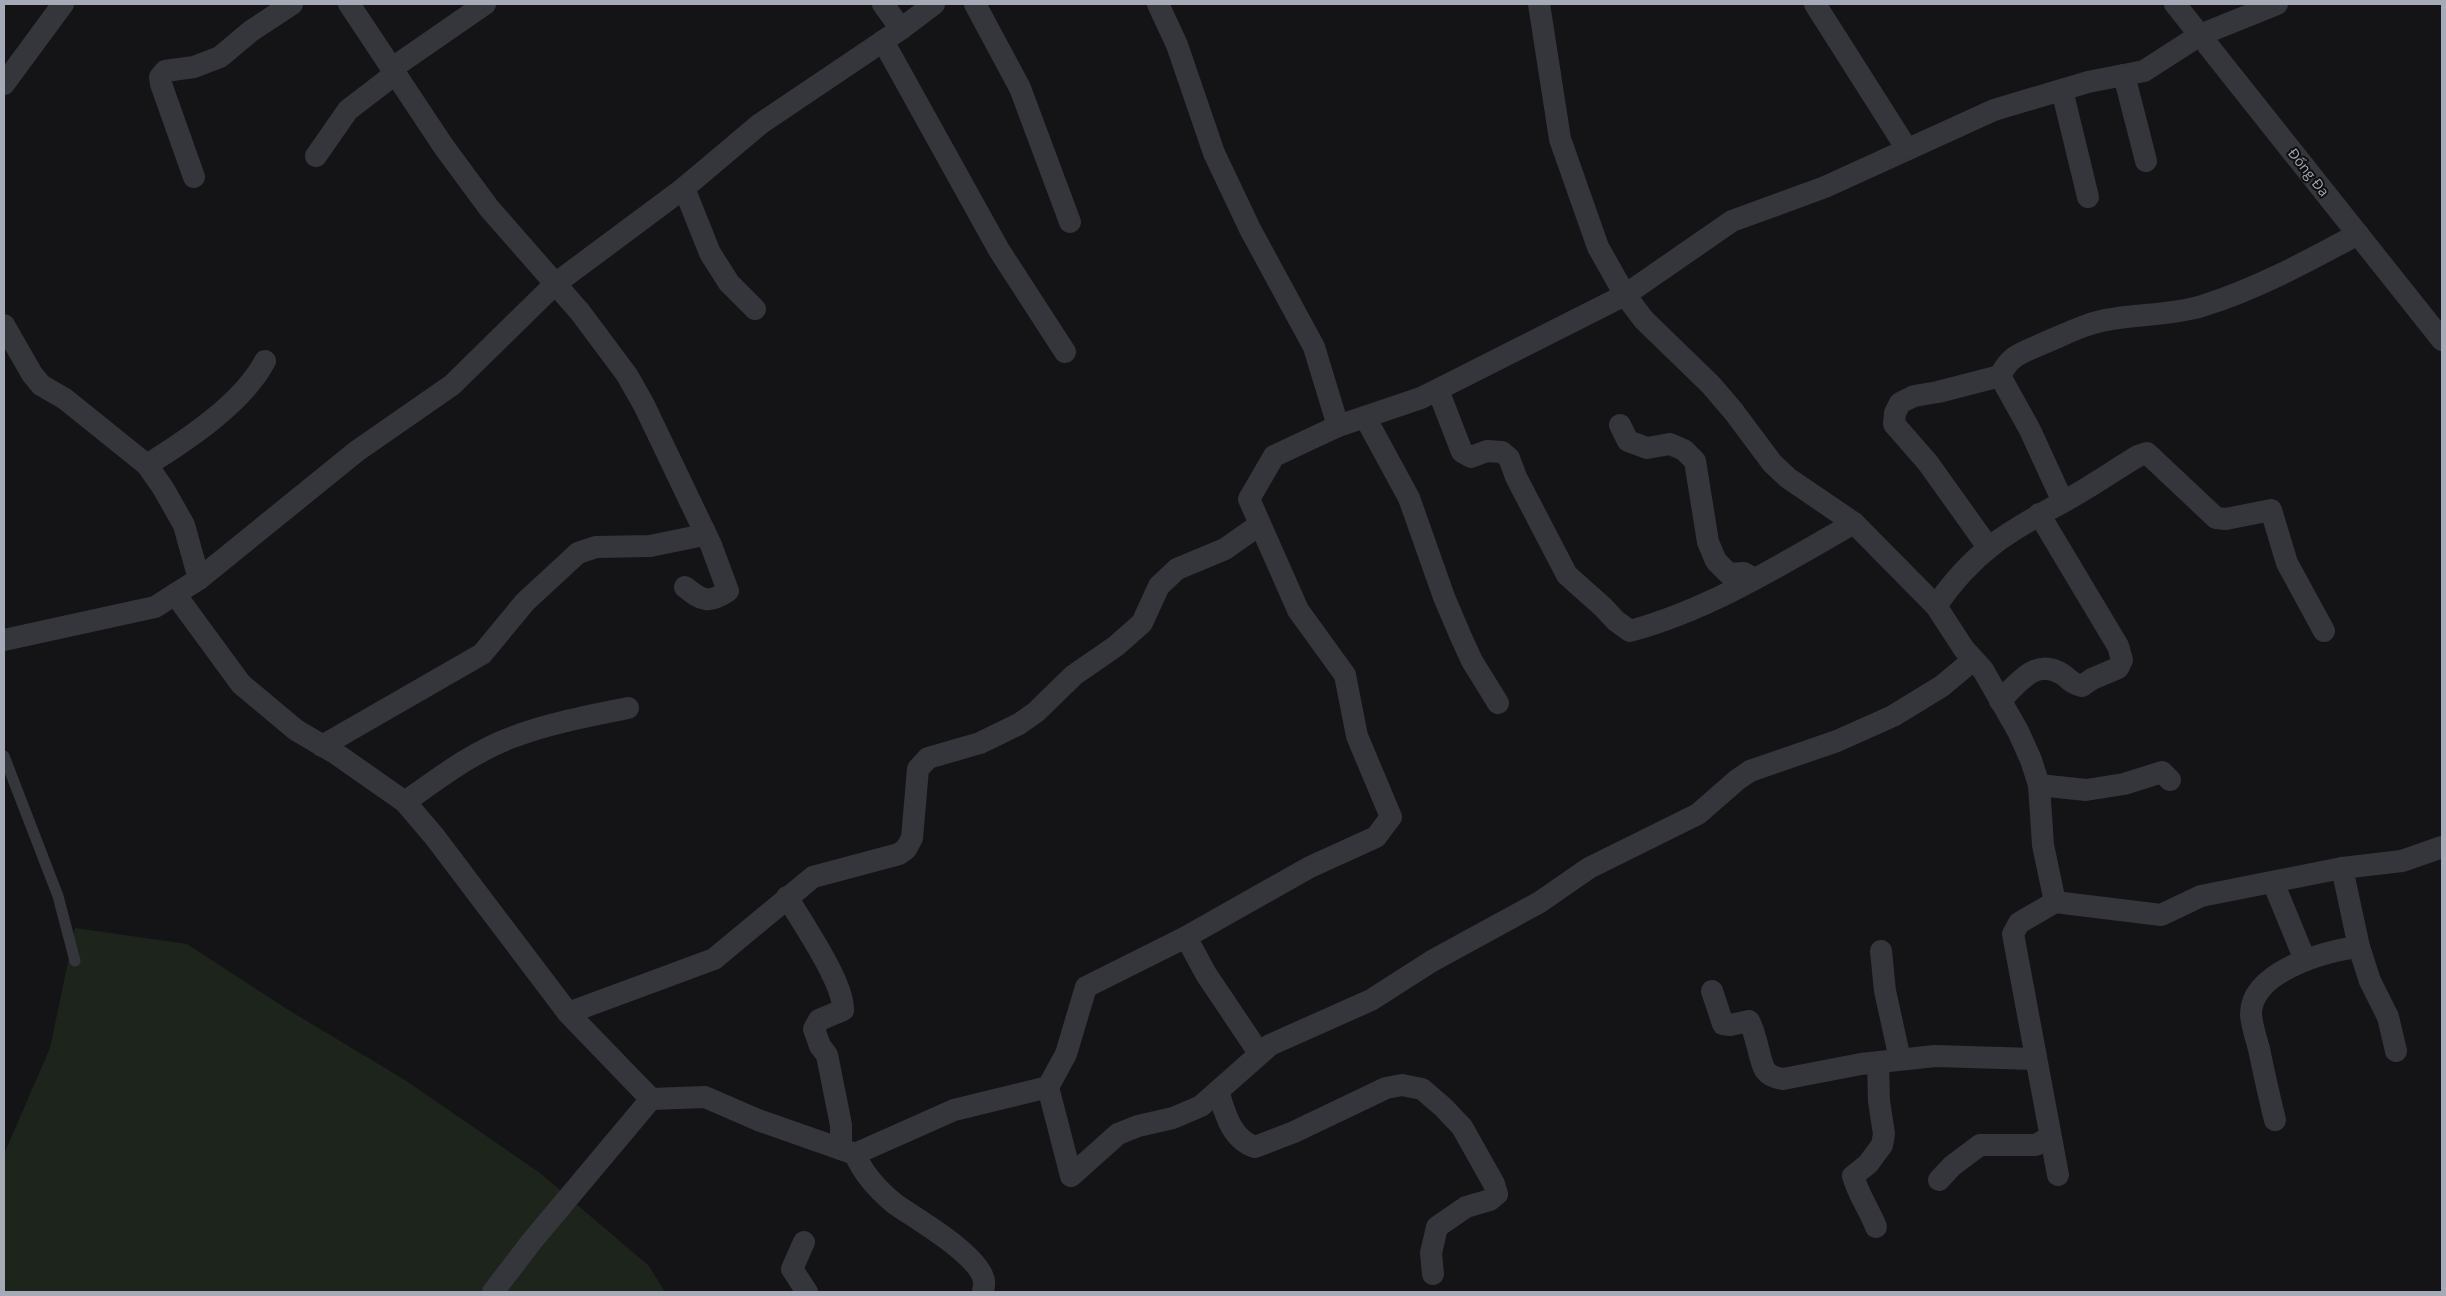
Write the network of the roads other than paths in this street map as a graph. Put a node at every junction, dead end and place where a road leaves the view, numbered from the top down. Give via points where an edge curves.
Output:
1 (63, 4) edge
2 (292, 4) edge
3 (349, 4) edge
4 (485, 4) edge
5 (883, 4) edge
6 (934, 4) edge
7 (975, 4) edge
8 (1158, 4) edge
9 (1539, 4) edge
10 (1815, 4) edge
11 (2175, 4) edge
12 (2276, 4) edge
13 (901, 29) junction
14 (2200, 35) junction
15 (883, 41) junction
16 (393, 71) junction
17 (2124, 75) junction
18 (4, 84) edge
19 (2062, 90) junction
20 (1907, 149) junction
21 (316, 156) dead end
22 (2146, 161) dead end
23 (194, 177) dead end
24 (684, 188) junction
25 (2088, 198) dead end
26 (1070, 222) dead end
27 (2358, 234) junction
28 (555, 284) junction
29 (1625, 295) junction
30 (755, 309) dead end
31 (4, 325) edge
32 (2442, 340) edge
33 (1065, 352) dead end
34 (265, 361) dead end
35 (2000, 376) junction
36 (1438, 390) junction
37 (1365, 417) junction
38 (1620, 425) dead end
39 (1338, 426) junction
40 (147, 465) junction
41 (2063, 502) junction
42 (2039, 514) junction
43 (1854, 523) junction
44 (1259, 525) junction
45 (704, 530) junction
46 (1988, 547) junction
47 (198, 579) junction
48 (1754, 580) junction
49 (685, 587) dead end
50 (175, 594) junction
51 (1936, 606) junction
52 (2324, 631) dead end
53 (4, 640) edge
54 (1973, 660) junction
55 (2000, 701) junction
56 (1498, 703) dead end
57 (628, 708) dead end
58 (322, 746) junction
59 (4, 756) edge
60 (2170, 780) dead end
61 (2038, 785) junction
62 (405, 802) junction
63 (2442, 847) edge
64 (2342, 868) junction
65 (2273, 882) junction
66 (787, 897) junction
67 (2055, 902) junction
68 (1186, 937) junction
69 (2359, 947) junction
70 (1881, 951) dead end
71 (2305, 960) junction
72 (75, 961) dead end
73 (1712, 991) dead end
74 (568, 1013) junction
75 (2396, 1051) dead end
76 (1258, 1053) junction
77 (2034, 1059) junction
78 (1900, 1060) junction
79 (1878, 1063) junction
80 (1048, 1087) junction
81 (1218, 1091) junction
82 (652, 1100) junction
83 (2275, 1120) dead end
84 (2050, 1136) junction
85 (848, 1151) junction
86 (2058, 1175) dead end
87 (1939, 1180) dead end
88 (1876, 1227) dead end
89 (804, 1242) dead end
90 (1433, 1274) dead end
91 (493, 1292) edge
92 (807, 1292) edge
93 (983, 1292) edge

1 - 18 street
2 - 23 street via 251,31 220,57 194,67 165,72 160,77
3 - 16 street
4 - 16 street
5 - 13 street
6 - 13 street
7 - 26 street via 1020,88
8 - 39 street via 1177,45 1214,153 1250,229 1314,347
9 - 29 street via 1560,139 1598,247
10 - 20 street
11 - 14 street, Đống Đa
12 - 14 street
13 - 15 street
14 - 17 street via 2144,71
14 - 27 street, Đống Đa
15 - 24 street via 760,124
15 - 33 street via 999,250
16 - 21 street via 348,110
16 - 28 street via 489,208
17 - 19 street
17 - 22 street
19 - 20 street via 1994,110
19 - 25 street
20 - 29 street via 1825,187 1732,221
24 - 28 street
24 - 30 street via 710,253 729,283
27 - 32 street, Đống Đa
27 - 35 street via 2293,269 2202,307 2085,325 2018,354 2007,362
28 - 45 street via 626,375 644,405
28 - 47 street via 452,385 357,451
29 - 36 street
29 - 43 street via 1644,320 1711,385 1772,463 1788,478
31 - 40 street via 41,385
34 - 40 street via 244,393
35 - 41 street via 2030,430
35 - 46 street via 1914,396 1900,403 1894,419 1894,424 1928,463
36 - 37 street
36 - 48 street via 1462,452 1471,456 1487,451 1502,452 1509,458 1567,575 1630,631 1694,610
37 - 39 street
37 - 56 street via 1409,498 1464,645
38 - 48 street via 1628,441 1646,448 1670,444 1684,450 1695,461 1708,542 1716,561 1729,574 1744,574
39 - 44 street via 1274,456 1249,499
40 - 47 street via 184,526
41 - 42 street
41 - 52 street via 2147,453 2216,518 2271,510 2287,563
42 - 46 street
42 - 55 street via 2118,646 2122,660 2118,668 2082,686 2071,684 2063,675 2045,667 2034,669
43 - 48 street
43 - 51 street
44 - 66 street via 1225,549 1177,569 1159,586 1142,623 1074,675 1019,724 980,742 928,758 918,769 912,838 906,849 889,857 813,876
44 - 68 street via 1298,610 1345,675 1357,736 1391,817 1376,837 1310,867
45 - 49 street via 728,591 715,599 698,599
45 - 58 street via 699,536 650,546 596,547 578,553 525,602 482,654
46 - 51 street via 1955,578
47 - 50 street
50 - 53 street via 155,607
50 - 58 street via 241,684 296,730
51 - 54 street
54 - 55 street via 1983,670
54 - 76 street via 1942,686 1893,716 1838,741 1750,771 1698,814 1589,868 1540,902 1432,961 1371,1000
55 - 61 street via 2031,760
57 - 62 street via 512,737 460,764
58 - 62 street
59 - 72 lane via 58,896
60 - 61 street via 2162,772 2124,784 2086,790
61 - 67 street via 2043,845
62 - 74 street
63 - 64 street via 2402,861
64 - 65 street
64 - 69 street
65 - 67 street via 2201,896 2157,916
65 - 71 street
66 - 74 street via 714,959
66 - 85 street via 824,960 843,1001 843,1010 819,1020 814,1029 827,1055
67 - 77 street via 2019,924 2013,934
68 - 76 street via 1206,974
68 - 80 street via 1086,987 1066,1054
69 - 71 street via 2344,948
69 - 75 street via 2370,981 2388,1017
70 - 78 street via 1885,991
71 - 83 street via 2267,983 2252,1008 2251,1016
73 - 79 street via 1723,1024 1749,1021 1765,1070 1775,1078
74 - 82 street
76 - 81 street
77 - 78 street via 1935,1056
77 - 84 street
78 - 79 street
79 - 88 street via 1878,1101 1884,1134 1882,1145 1868,1164 1852,1176
80 - 81 street via 1071,1176 1118,1134 1201,1106
80 - 85 street via 954,1110
81 - 90 street via 1226,1118 1237,1136 1255,1148 1386,1088 1402,1084 1422,1089 1462,1127 1494,1184 1496,1194 1490,1200 1466,1207 1437,1227 1431,1254
82 - 85 street via 706,1097 758,1120
82 - 91 street
84 - 86 street
84 - 87 street via 2036,1145 1980,1145
85 - 93 street via 862,1171 895,1203 970,1260 984,1280
89 - 92 street via 792,1269

